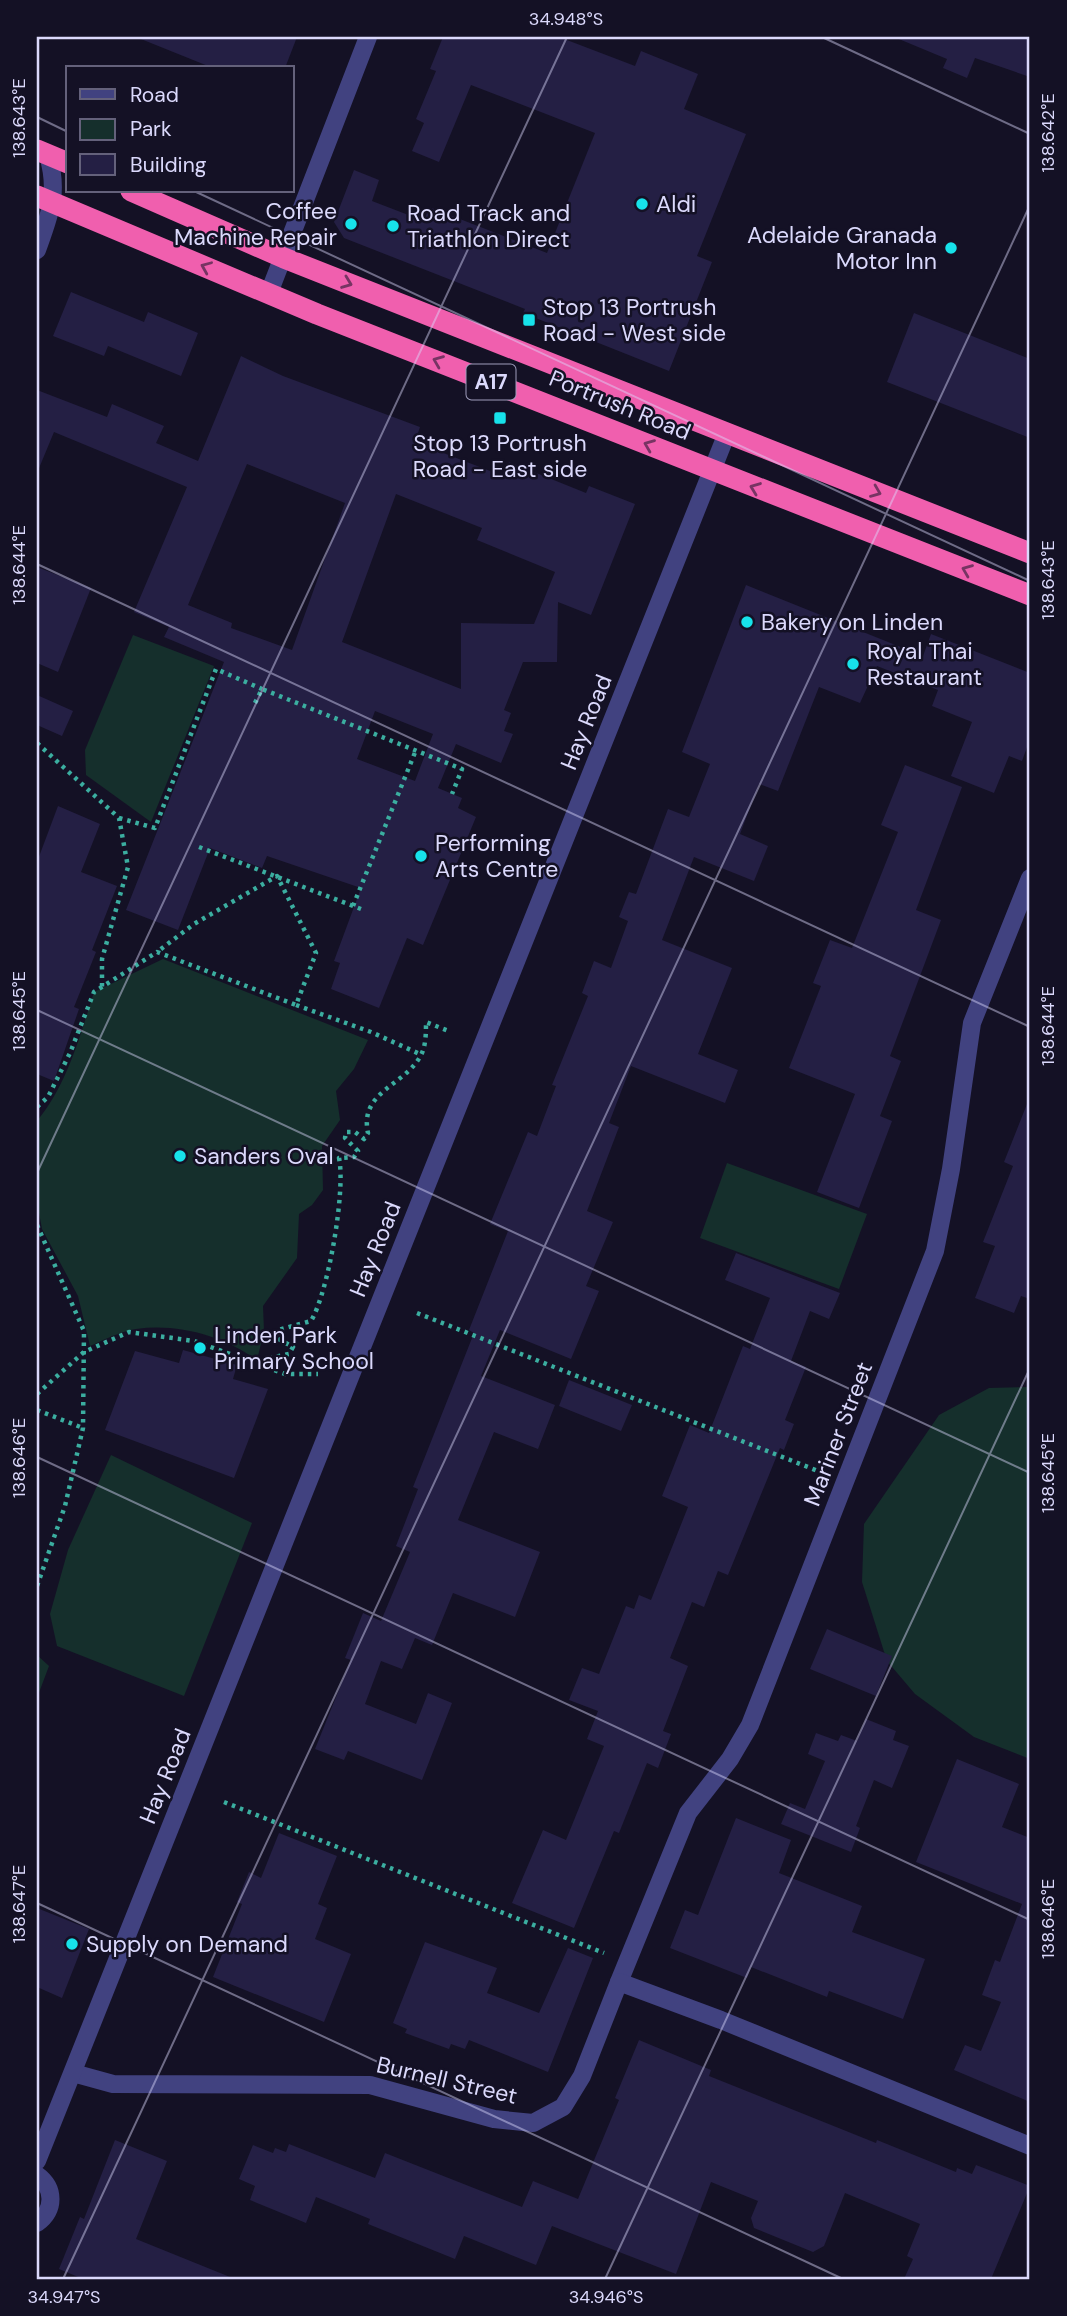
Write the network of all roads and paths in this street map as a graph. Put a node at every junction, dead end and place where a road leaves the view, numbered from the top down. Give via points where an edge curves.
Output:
1 (368, 37) edge
2 (42, 152) edge
3 (66, 162) edge
4 (133, 192) edge
5 (45, 200) edge
6 (37, 250) edge
7 (284, 258) junction
8 (269, 293) junction
9 (727, 433) junction
10 (712, 471) junction
11 (1030, 553) edge
12 (1030, 595) edge
13 (262, 689) junction
14 (255, 703) dead end
15 (37, 743) edge
16 (416, 750) junction
17 (452, 794) dead end
18 (119, 818) junction
19 (199, 847) dead end
20 (276, 876) junction
21 (1030, 878) edge
22 (353, 906) junction
23 (361, 909) dead end
24 (157, 952) junction
25 (102, 987) junction
26 (296, 1005) junction
27 (451, 1032) dead end
28 (422, 1055) junction
29 (37, 1108) edge
30 (37, 1225) edge
31 (417, 1313) dead end
32 (84, 1352) junction
33 (266, 1367) junction
34 (318, 1374) dead end
35 (37, 1394) edge
36 (37, 1410) edge
37 (83, 1428) junction
38 (818, 1471) dead end
39 (37, 1586) edge
40 (224, 1802) dead end
41 (604, 1953) dead end
42 (619, 1982) junction
43 (73, 2073) junction
44 (1030, 2146) edge
45 (37, 2161) edge
46 (37, 2175) edge
47 (37, 2223) edge

1 - 7 street
2 - 3 highway
2 - 5 street via 53,172
4 - 7 highway, Portrush Road / A17
5 - 6 street
8 -> 5 highway, Portrush Road / A17
7 - 8 street
7 -> 9 highway, Portrush Road / A17
10 -> 8 highway, Portrush Road / A17
9 - 10 street, Hay Road
9 -> 11 highway, Portrush Road / A17
12 -> 10 highway, Portrush Road / A17
10 - 43 street, Hay Road
13 - 14 path
13 - 16 path
13 - 18 path via 216,669 155,828
15 - 18 path
16 - 17 path via 462,769
16 - 22 path
18 - 25 path via 128,867 102,959
19 - 20 path
20 - 22 path
20 - 24 path via 194,924
20 - 26 path via 316,953
21 - 42 street, Mariner Street via 972,1023 935,1251 750,1725 688,1813
22 - 23 path
24 - 25 path
24 - 26 path
25 - 29 path via 94,992 48,1097
26 - 28 path
27 - 28 path via 426,1022
28 - 33 path via 377,1094 366,1118 364,1139 346,1132 345,1138 358,1151 354,1157 339,1158 343,1177 331,1262 318,1310 311,1321 278,1330 275,1337 293,1347 289,1354 270,1358
30 - 32 path via 84,1331
31 - 38 path
32 - 33 path via 129,1332 194,1341
32 - 35 path
32 - 37 path
33 - 34 path via 285,1374
36 - 37 path
37 - 39 path via 65,1506
40 - 41 path
42 - 43 street, Burnell Street via 582,2076 563,2107 533,2123 494,2119 370,2085 113,2084
42 - 44 street
43 - 45 street, Hay Road
46 - 47 street via 46,2184 51,2203

